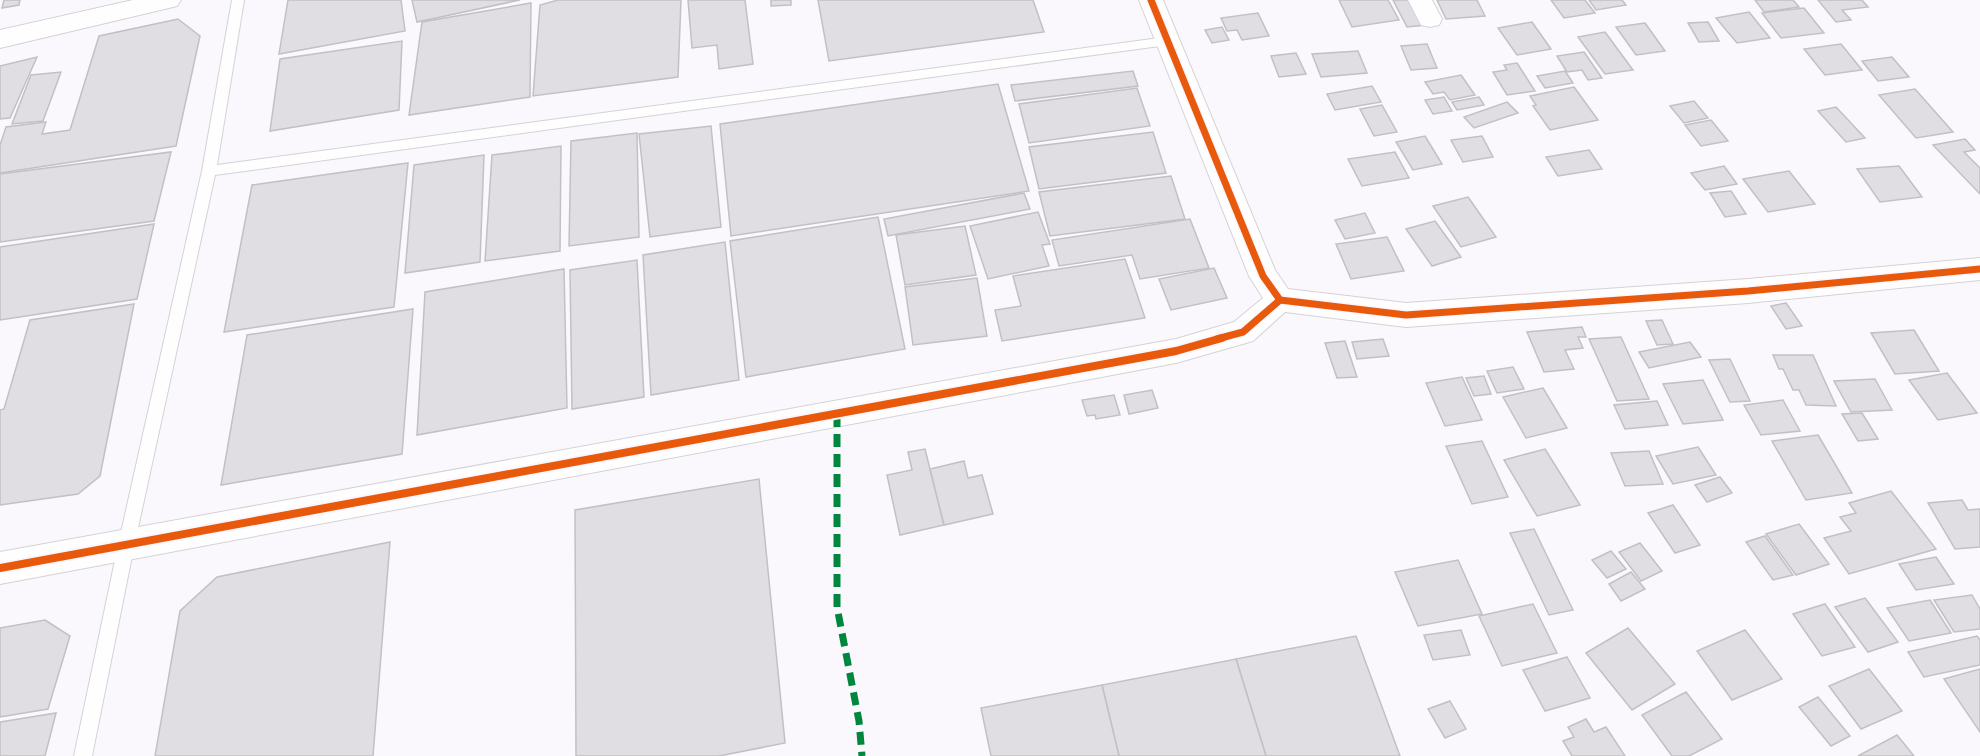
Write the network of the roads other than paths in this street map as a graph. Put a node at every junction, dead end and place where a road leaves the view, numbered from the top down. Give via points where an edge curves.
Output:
1 (170, 0) edge
2 (238, 0) edge
3 (1151, 0) edge
4 (0, 39) edge
5 (1167, 41) junction
6 (209, 171) junction
7 (1980, 269) edge
8 (1280, 300) junction
9 (126, 546) junction
10 (0, 568) edge
11 (83, 756) edge

1 - 4 street
2 - 6 lane
3 - 5 street
5 - 6 lane
5 - 8 street via 1263,276
6 - 9 lane
7 - 8 street via 1748,291 1406,315
8 - 9 street via 1243,332 1176,351
9 - 10 street
9 - 11 lane

